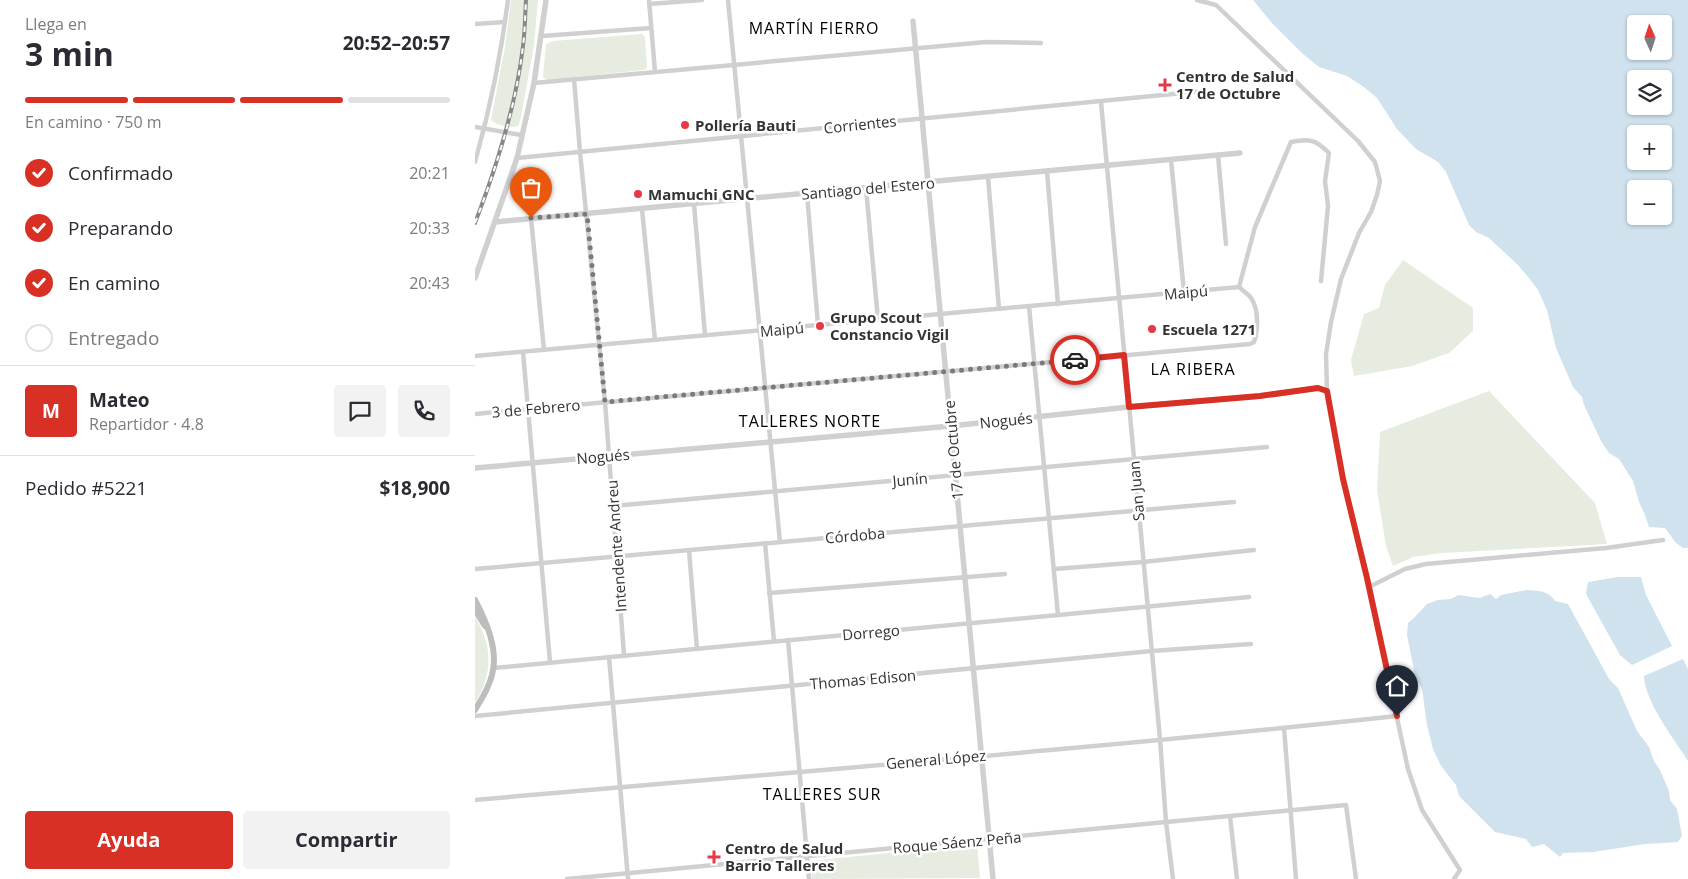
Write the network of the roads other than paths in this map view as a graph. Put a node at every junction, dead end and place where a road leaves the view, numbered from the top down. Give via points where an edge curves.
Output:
1 (508, 0) edge
2 (546, 0) edge
3 (702, 0) edge
4 (728, 0) edge
5 (1197, 0) edge
6 (649, 2) edge
7 (913, 21) dead end
8 (505, 22) junction
9 (475, 24) edge
10 (651, 28) junction
11 (542, 36) junction
12 (1041, 43) dead end
13 (916, 48) junction
14 (734, 65) junction
15 (655, 72) junction
16 (574, 79) junction
17 (534, 82) junction
18 (1204, 91) dead end
19 (1101, 102) junction
20 (922, 118) junction
21 (475, 127) edge
22 (484, 128) junction
23 (521, 135) junction
24 (741, 136) junction
25 (579, 152) junction
26 (1240, 153) dead end
27 (1218, 155) junction
28 (517, 158) junction
29 (1171, 160) junction
30 (475, 162) edge
31 (1107, 166) junction
32 (1047, 171) junction
33 (988, 177) junction
34 (927, 183) junction
35 (866, 188) junction
36 (807, 194) junction
37 (747, 199) junction
38 (694, 204) junction
39 (642, 209) junction
40 (587, 214) junction
41 (531, 218) junction
42 (495, 222) junction
43 (1226, 244) dead end
44 (475, 278) edge
45 (1321, 281) dead end
46 (1239, 287) junction
47 (1185, 292) junction
48 (1119, 298) junction
49 (1058, 304) junction
50 (1029, 306) junction
51 (999, 309) junction
52 (940, 314) junction
53 (878, 320) junction
54 (819, 325) junction
55 (759, 331) junction
56 (705, 336) junction
57 (655, 340) junction
58 (600, 345) junction
59 (544, 350) junction
60 (523, 352) junction
61 (1124, 355) junction
62 (475, 356) edge
63 (1035, 364) junction
64 (945, 372) junction
65 (765, 388) junction
66 (1327, 391) junction
67 (605, 402) junction
68 (1129, 407) junction
69 (528, 410) junction
70 (475, 414) edge
71 (1040, 417) junction
72 (951, 426) junction
73 (770, 441) junction
74 (1267, 447) dead end
75 (609, 456) junction
76 (1133, 458) junction
77 (533, 462) junction
78 (1044, 466) junction
79 (475, 468) edge
80 (955, 474) junction
81 (775, 491) junction
82 (1234, 502) dead end
83 (613, 506) junction
84 (1138, 510) junction
85 (1049, 518) junction
86 (960, 526) junction
87 (1663, 540) dead end
88 (780, 542) junction
89 (765, 544) junction
90 (689, 550) junction
91 (1254, 550) dead end
92 (617, 557) junction
93 (1143, 562) junction
94 (541, 563) junction
95 (475, 569) edge
96 (1054, 569) junction
97 (1005, 574) dead end
98 (965, 577) junction
99 (1369, 587) junction
100 (769, 593) junction
101 (1249, 597) dead end
102 (475, 600) edge
103 (1147, 606) junction
104 (475, 610) edge
105 (1058, 614) junction
106 (969, 623) junction
107 (487, 628) junction
108 (788, 640) junction
109 (773, 641) junction
110 (1251, 644) dead end
111 (697, 649) junction
112 (1152, 651) junction
113 (624, 656) junction
114 (609, 657) junction
115 (550, 662) junction
116 (493, 668) junction
117 (973, 668) junction
118 (791, 686) junction
119 (613, 702) junction
120 (475, 710) edge
121 (475, 716) edge
122 (1397, 716) junction
123 (1283, 728) junction
124 (1160, 739) junction
125 (981, 756) junction
126 (799, 771) junction
127 (620, 787) junction
128 (475, 800) edge
129 (1291, 810) junction
130 (1230, 816) junction
131 (1166, 822) junction
132 (989, 839) junction
133 (807, 856) junction
134 (628, 876) edge
135 (569, 879) edge
136 (809, 879) edge
137 (993, 879) edge
138 (1173, 879) edge
139 (1237, 879) edge
140 (1296, 879) edge
141 (1355, 879) edge
142 (1454, 879) edge

1 - 8 street
2 - 11 street
3 - 6 street
4 - 14 street
5 - 66 street via 1216,5 1358,141 1375,162 1380,181 1377,195 1341,279 1331,322 1326,354
6 - 10 street
7 - 13 street, 17 de Octubre
8 - 9 street
8 - 22 street
10 - 11 street
10 - 15 street
11 - 17 street
12 - 13 street via 986,42
13 - 14 street
13 - 20 street, 17 de Octubre
14 - 15 street
14 - 24 street
15 - 16 street
16 - 17 street
16 - 25 street, Intendente Andreu
17 - 23 street
18 - 19 street, Corrientes
19 - 20 street, Corrientes
19 - 31 street, San Juan
20 - 24 street, Corrientes
20 - 34 street, 17 de Octubre
21 - 22 street
22 - 23 street
22 - 30 street
23 - 28 street
24 - 25 street, Corrientes
24 - 37 street
25 - 28 street, Corrientes
25 - 40 street, Intendente Andreu
26 - 27 street, Santiago del Estero
27 - 29 street, Santiago del Estero
27 - 43 street
28 - 42 street
29 - 31 street, Santiago del Estero
29 - 47 street
31 - 32 street, Santiago del Estero
31 - 48 street, San Juan
32 - 33 street, Santiago del Estero
32 - 49 street
33 - 34 street, Santiago del Estero
33 - 51 street
34 - 35 street, Santiago del Estero
34 - 52 street, 17 de Octubre
35 - 36 street, Santiago del Estero
35 - 53 street
36 - 37 street, Santiago del Estero
36 - 54 street
37 - 38 street, Santiago del Estero
37 - 55 street
38 - 39 street, Santiago del Estero
38 - 56 street
39 - 40 street, Santiago del Estero
39 - 57 street
40 - 41 street, Santiago del Estero
40 - 58 street, Intendente Andreu
41 - 42 street, Santiago del Estero
41 - 59 street
42 - 44 street
45 - 46 street via 1329,154 1319,143 1305,139 1291,142 1255,227
46 - 47 street, Maipú
46 - 61 street, 3 de Febrero via 1253,303 1257,328 1254,342
47 - 48 street, Maipú
48 - 49 street, Maipú
48 - 61 street, San Juan
49 - 50 street, Maipú
50 - 51 street, Maipú
50 - 63 street
51 - 52 street, Maipú
52 - 53 street, Maipú
52 - 64 street, 17 de Octubre
53 - 54 street, Maipú
54 - 55 street, Maipú
55 - 56 street, Maipú
55 - 65 street
56 - 57 street, Maipú
57 - 58 street, Maipú
58 - 59 street, Maipú
58 - 67 street, Intendente Andreu
59 - 60 street, Maipú
60 - 62 street, Maipú
60 - 69 street
61 - 63 street, 3 de Febrero
61 - 68 street, San Juan
63 - 64 street, 3 de Febrero
63 - 71 street
64 - 65 street, 3 de Febrero
64 - 72 street, 17 de Octubre
65 - 67 street, 3 de Febrero
65 - 73 street
66 - 68 street, Nogués via 1318,388
66 - 99 street via 1343,479
67 - 69 street, 3 de Febrero
67 - 75 street, Intendente Andreu
68 - 71 street, Nogués
68 - 76 street, San Juan
69 - 70 street, 3 de Febrero
69 - 77 street
71 - 72 street, Nogués
71 - 78 street
72 - 73 street, Nogués
72 - 80 street, 17 de Octubre
73 - 75 street, Nogués
73 - 81 street
74 - 76 street, Junín
75 - 77 street, Nogués
75 - 83 street, Intendente Andreu
76 - 78 street, Junín
76 - 84 street, San Juan
77 - 79 street, Nogués
77 - 94 street
78 - 80 street, Junín
78 - 85 street
80 - 81 street, Junín
80 - 86 street, 17 de Octubre
81 - 83 street, Junín
81 - 88 street
82 - 84 street, Córdoba
83 - 92 street, Intendente Andreu
84 - 85 street, Córdoba
84 - 93 street, San Juan
85 - 86 street, Córdoba
85 - 96 street
86 - 88 street, Córdoba
86 - 98 street, 17 de Octubre
87 - 99 street via 1426,564 1405,569
88 - 89 street, Córdoba
89 - 90 street, Córdoba
89 - 100 street
90 - 92 street, Córdoba
90 - 111 street
91 - 93 street
92 - 94 street, Córdoba
92 - 113 street, Intendente Andreu
93 - 96 street
93 - 103 street, San Juan
94 - 95 street, Córdoba
94 - 115 street
96 - 105 street
97 - 98 street
98 - 100 street
98 - 106 street, 17 de Octubre
99 - 122 street
100 - 109 street
101 - 103 street, Dorrego
102 - 107 main road
103 - 105 street, Dorrego
103 - 112 street, San Juan
104 - 107 main road
105 - 106 street, Dorrego
106 - 108 street, Dorrego
106 - 117 street, 17 de Octubre
107 - 116 main road via 492,643
108 - 109 street, Dorrego
108 - 118 street
109 - 111 street, Dorrego
110 - 112 street, Thomas Edison
111 - 113 street, Dorrego
112 - 117 street, Thomas Edison
112 - 124 street, San Juan
113 - 114 street, Dorrego
114 - 115 street, Dorrego
114 - 119 street
115 - 116 street, Dorrego
116 - 120 main road
117 - 118 street, Thomas Edison
117 - 125 street, 17 de Octubre
118 - 119 street, Thomas Edison
118 - 126 street
119 - 121 street, Thomas Edison
119 - 127 street
122 - 123 street, General López
122 - 142 street via 1408,769 1422,810 1460,870
123 - 124 street, General López
123 - 129 street
124 - 125 street, General López
124 - 131 street, San Juan
125 - 126 street, General López
125 - 132 street, 17 de Octubre
126 - 127 street, General López
126 - 133 street
127 - 128 street, General López
127 - 134 street
129 - 130 street, Roque Sáenz Peña
129 - 140 street
129 - 141 street, Roque Sáenz Peña via 1346,805
130 - 131 street, Roque Sáenz Peña
130 - 139 street
131 - 132 street, Roque Sáenz Peña
131 - 138 street, San Juan
132 - 133 street, Roque Sáenz Peña
132 - 137 street, 17 de Octubre
133 - 134 street, Roque Sáenz Peña
133 - 136 street
134 - 135 street, Roque Sáenz Peña

